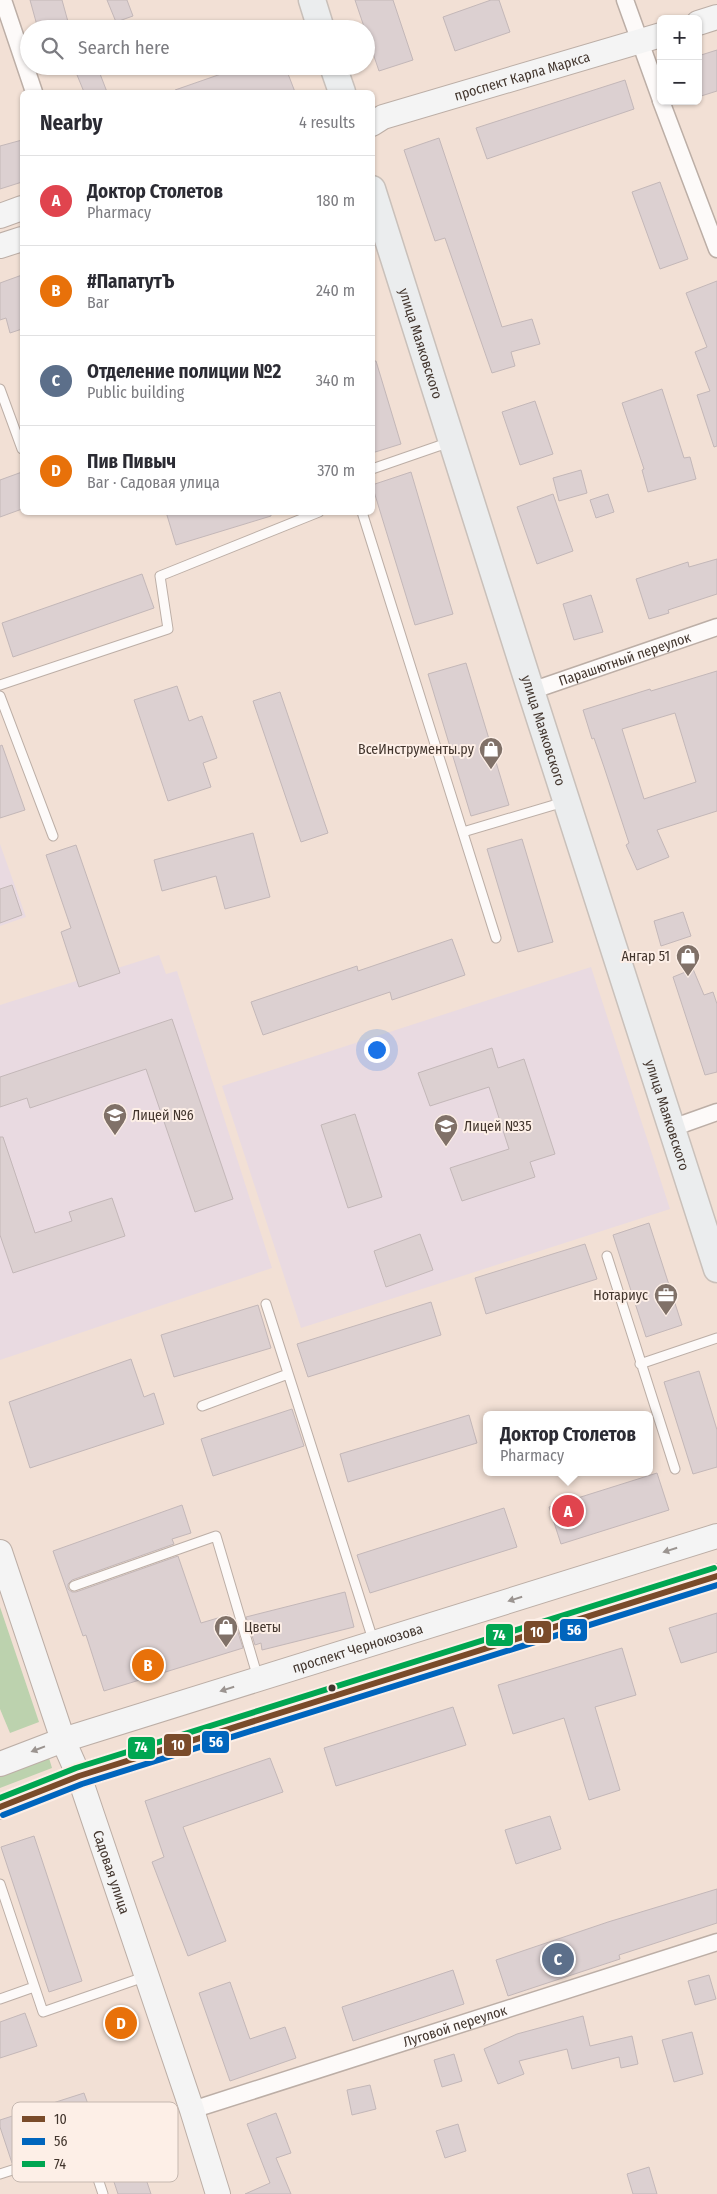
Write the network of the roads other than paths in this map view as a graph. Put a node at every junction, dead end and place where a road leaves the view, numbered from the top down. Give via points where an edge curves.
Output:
1 (3, 0) edge
2 (312, 0) edge
3 (625, 0) edge
4 (717, 17) edge
5 (318, 20) edge
6 (702, 22) edge
7 (650, 38) edge
8 (20, 50) edge
9 (28, 75) edge
10 (336, 75) edge
11 (657, 78) edge
12 (33, 90) edge
13 (341, 90) edge
14 (663, 105) edge
15 (376, 118) edge
16 (375, 198) edge
17 (20, 209) edge
18 (0, 216) edge
19 (20, 240) edge
20 (0, 246) edge
21 (717, 249) edge
22 (0, 389) edge
23 (452, 442) junction
24 (20, 444) edge
25 (375, 468) edge
26 (312, 515) edge
27 (363, 515) edge
28 (717, 627) edge
29 (0, 684) edge
30 (531, 691) junction
31 (0, 696) edge
32 (566, 801) junction
33 (463, 832) junction
34 (53, 836) dead end
35 (496, 938) dead end
36 (717, 1112) edge
37 (672, 1128) junction
38 (607, 1256) dead end
39 (717, 1269) edge
40 (266, 1304) dead end
41 (717, 1338) edge
42 (640, 1364) junction
43 (288, 1374) junction
44 (202, 1406) dead end
45 (675, 1469) dead end
46 (717, 1536) edge
47 (0, 1552) edge
48 (717, 1576) edge
49 (74, 1586) dead end
50 (374, 1643) junction
51 (259, 1679) junction
52 (63, 1740) junction
53 (0, 1764) edge
54 (79, 1776) junction
55 (0, 1807) edge
56 (0, 1884) edge
57 (717, 1942) edge
58 (147, 1976) junction
59 (34, 1987) junction
60 (0, 1999) edge
61 (192, 2110) junction
62 (12, 2170) edge
63 (0, 2174) edge
64 (99, 2182) edge
65 (103, 2194) edge
66 (218, 2194) edge

1 - 8 street
2 - 5 main road
3 - 7 street
4 - 6 street
7 - 11 street
7 - 15 street, проспект Карла Маркса
9 - 12 street
10 - 13 main road
14 - 21 street
16 - 23 main road, улица Маяковского
17 - 18 street
19 - 20 street
22 - 24 lane
23 - 25 lane
23 - 30 main road, улица Маяковского
26 - 29 lane via 160,576 168,630
27 - 33 lane
28 - 30 street, Парашютный переулок
30 - 32 main road, улица Маяковского
31 - 34 lane
32 - 33 lane
32 - 37 main road, улица Маяковского
33 - 35 lane
36 - 37 street
37 - 39 main road, улица Маяковского
38 - 42 lane
40 - 43 lane
41 - 42 lane
42 - 45 lane
43 - 44 lane
43 - 50 lane
46 -> 50 street, проспект Чернокозова
47 - 52 street, Садовая улица
48 - 54 street
49 - 51 lane via 216,1536
50 - 51 street, проспект Чернокозова
51 -> 52 street, проспект Чернокозова
52 -> 53 street, проспект Чернокозова
52 - 54 street, Садовая улица
54 - 55 street
54 - 58 street, Садовая улица
56 - 59 lane
57 - 61 street, Луговой переулок
58 - 59 lane via 43,2012
58 - 61 street, Садовая улица
59 - 60 lane
61 - 66 street, Садовая улица
62 - 63 lane
64 - 65 lane

